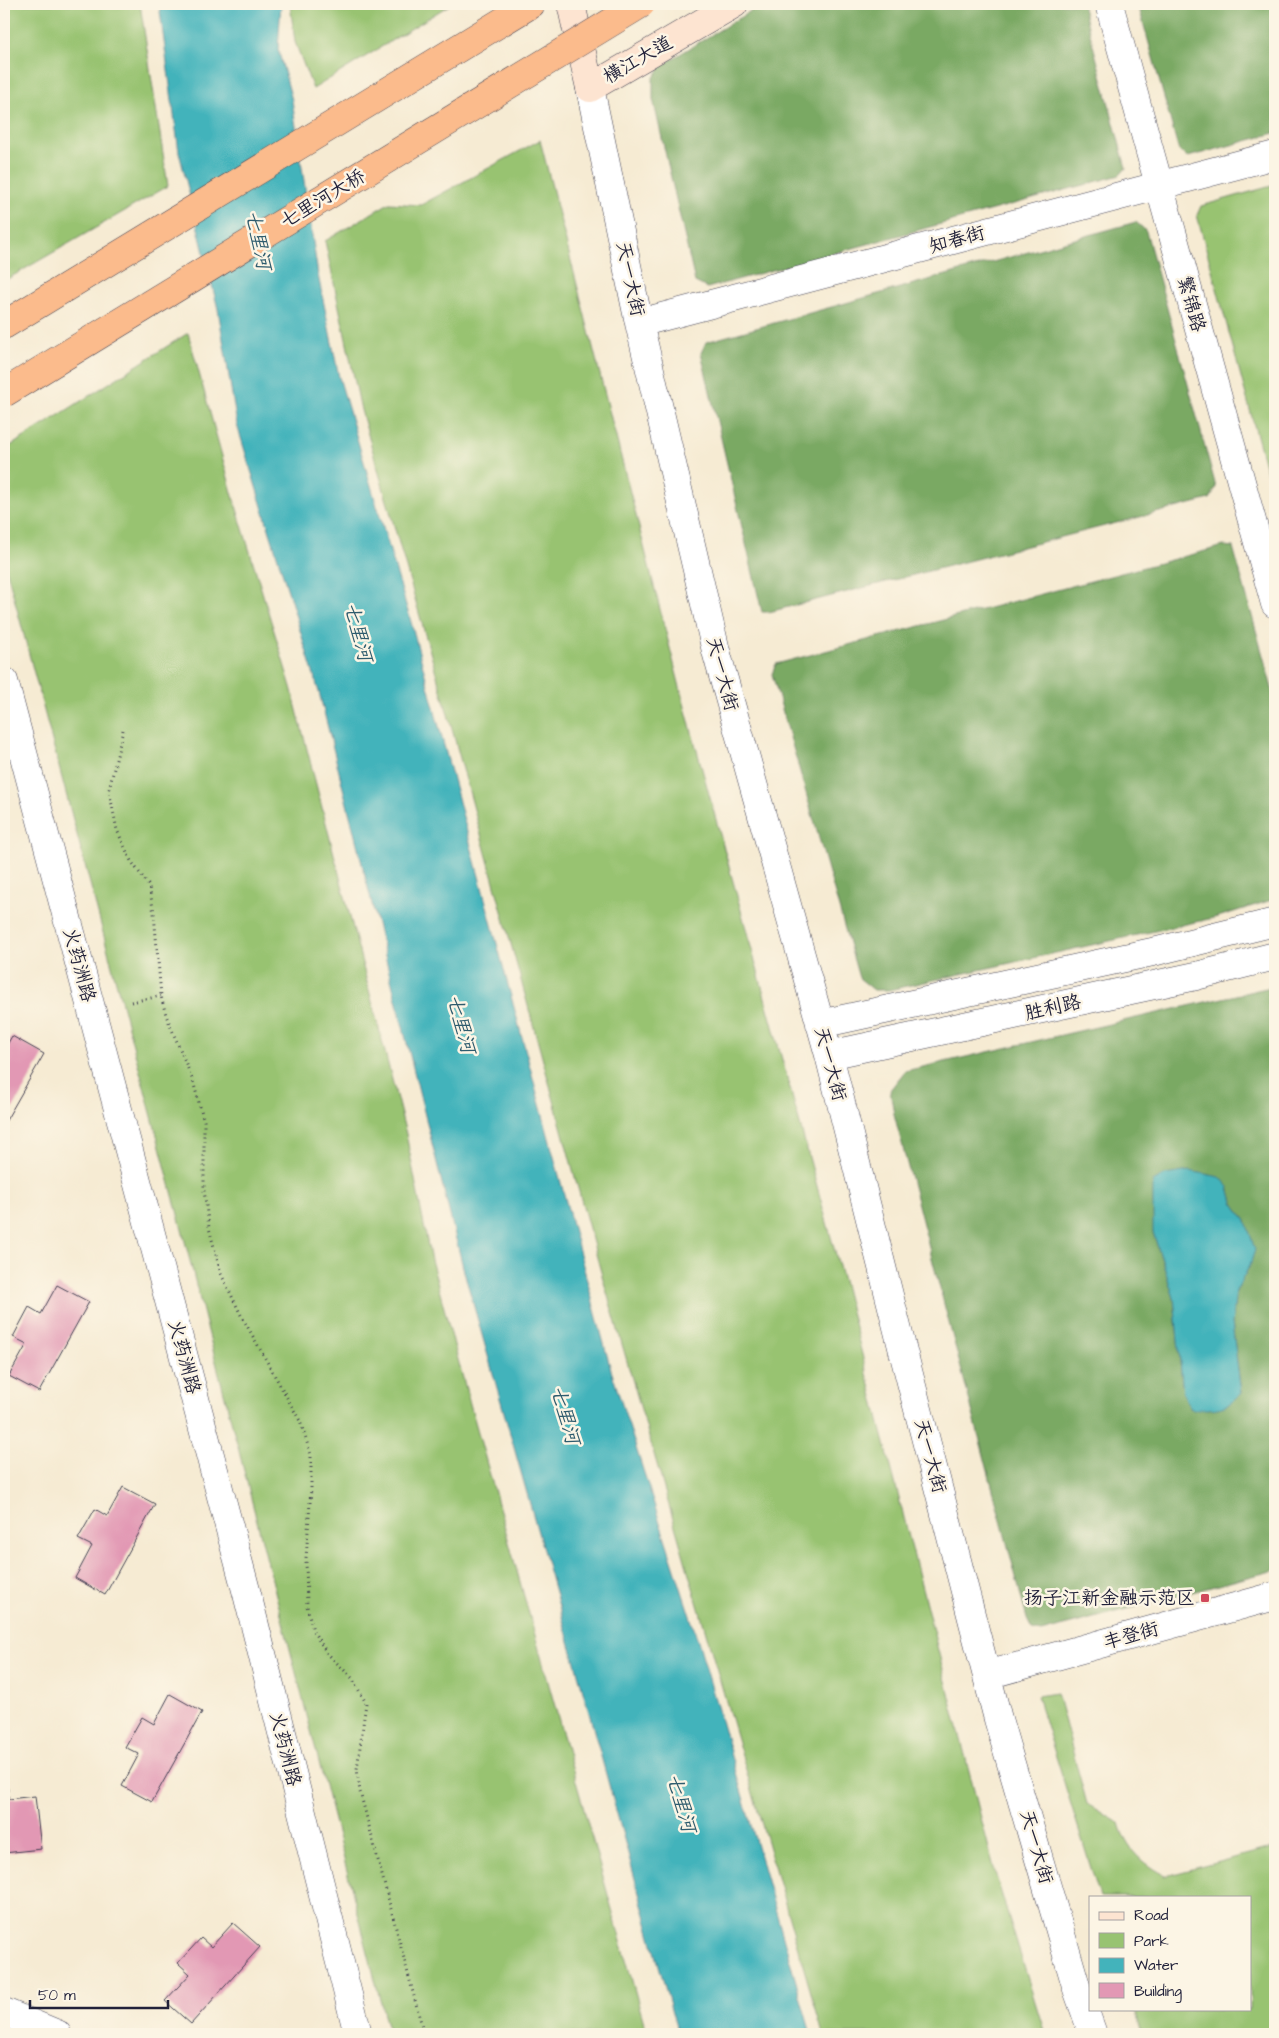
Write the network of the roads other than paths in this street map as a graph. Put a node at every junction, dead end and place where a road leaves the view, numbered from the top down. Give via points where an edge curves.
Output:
1 (531, 4) edge
2 (571, 4) edge
3 (641, 4) edge
4 (734, 4) edge
5 (1110, 4) edge
6 (590, 88) junction
7 (1275, 155) edge
8 (1158, 187) junction
9 (638, 323) junction
10 (4, 325) edge
11 (4, 393) edge
12 (1275, 604) edge
13 (4, 681) edge
14 (1275, 922) edge
15 (1275, 956) edge
16 (820, 1024) junction
17 (829, 1055) junction
18 (1275, 1596) edge
19 (987, 1675) junction
20 (4, 2012) edge
21 (355, 2029) edge
22 (57, 2034) edge
23 (1093, 2034) edge

1 - 10 highway
2 - 6 main road, 横江大道
3 - 11 highway, 七里河大桥, bridge
4 - 6 main road, 横江大道
5 - 8 street, 繁锦路
6 - 9 street, 天一大街
7 - 8 street, 知春街
8 - 9 street, 知春街
8 - 12 street, 繁锦路
9 - 16 street, 天一大街 via 716,651
13 - 21 street, 火药洲路 via 247,1594
14 - 16 street
15 - 17 street, 胜利路
16 - 17 street, 天一大街
17 - 19 street, 天一大街
18 - 19 street, 丰登街
19 - 23 street, 天一大街 via 1074,1979
20 - 22 street

